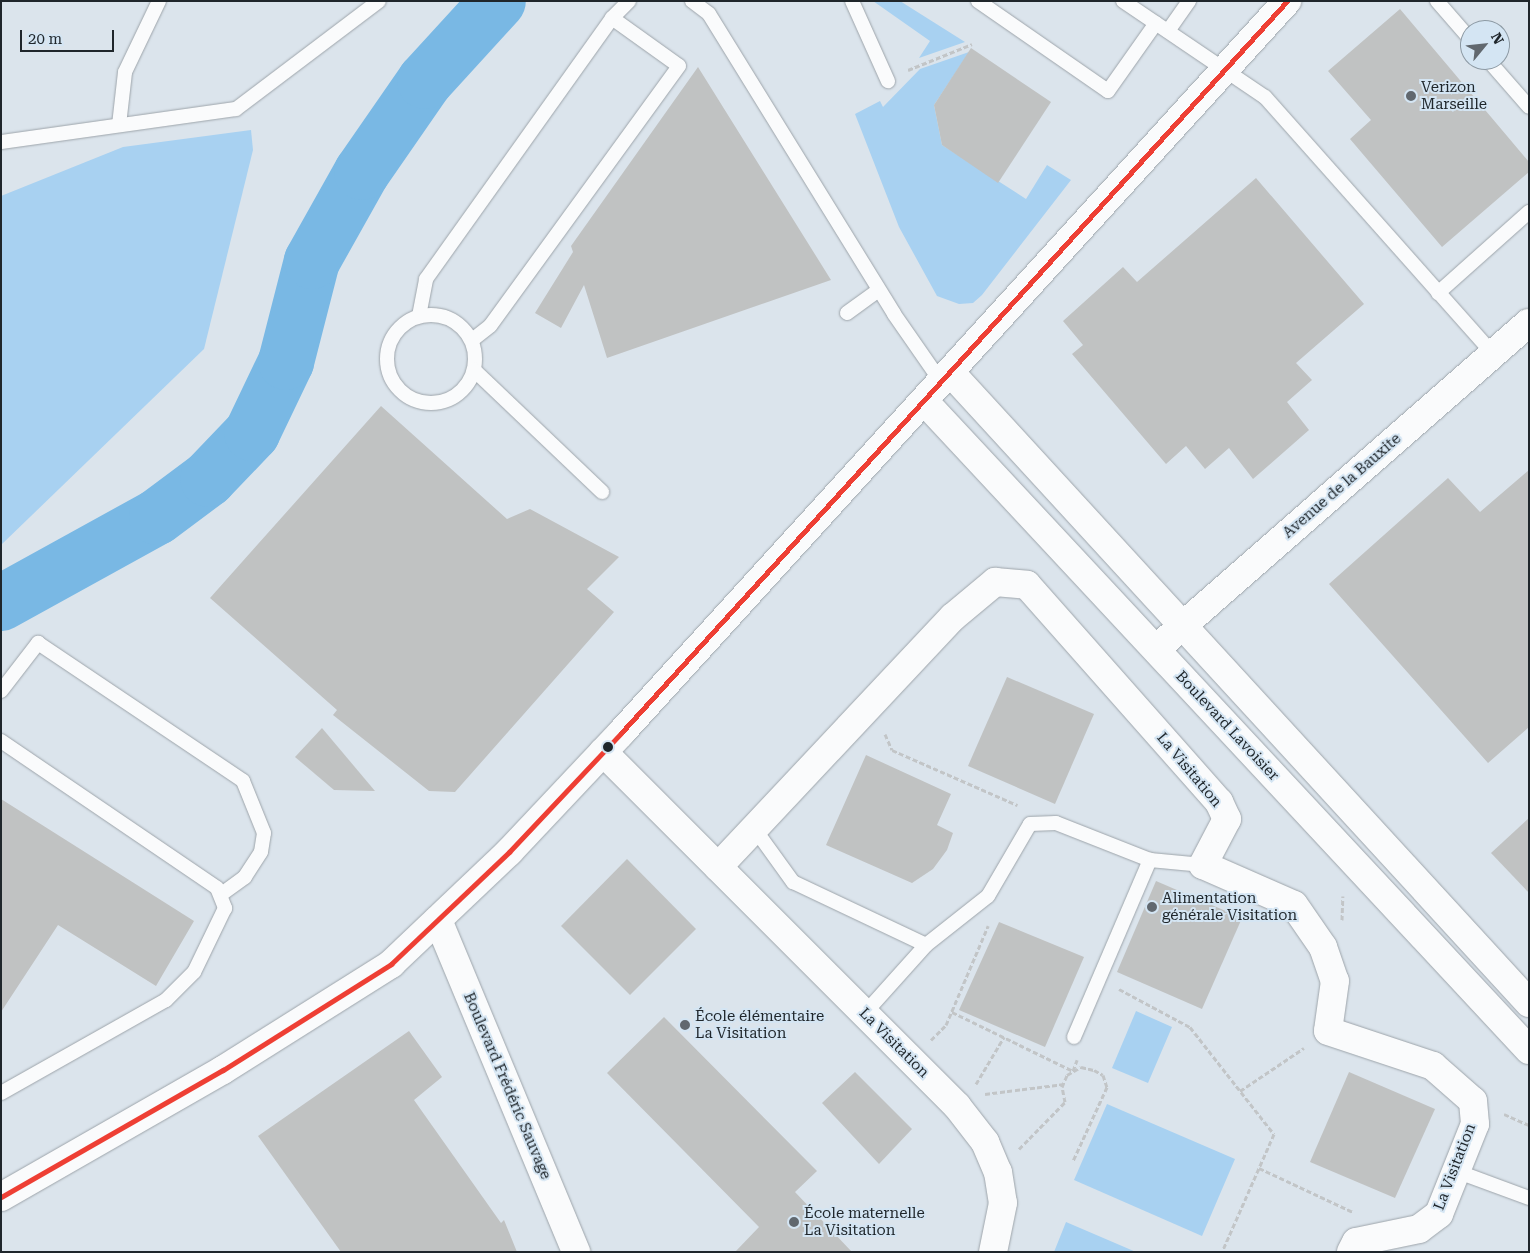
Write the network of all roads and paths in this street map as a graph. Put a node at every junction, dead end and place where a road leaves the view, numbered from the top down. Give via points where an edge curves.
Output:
1 (160, 1) edge
2 (379, 1) edge
3 (629, 1) edge
4 (692, 1) edge
5 (852, 1) edge
6 (978, 1) edge
7 (1123, 1) edge
8 (1189, 1) edge
9 (1287, 1) edge
10 (1437, 1) edge
11 (612, 18) junction
12 (1156, 24) junction
13 (1460, 27) edge
14 (1168, 31) junction
15 (972, 44) dead end
16 (1226, 69) junction
17 (1497, 70) edge
18 (888, 81) joint
19 (1529, 108) edge
20 (119, 125) junction
21 (1, 142) edge
22 (1529, 212) edge
23 (880, 290) junction
24 (1438, 292) junction
25 (847, 313) dead end
26 (419, 316) junction
27 (1529, 323) edge
28 (472, 340) junction
29 (1493, 354) junction
30 (474, 370) junction
31 (940, 386) junction
32 (602, 492) dead end
33 (1182, 627) junction
34 (1156, 650) junction
35 (1, 690) edge
36 (871, 704) junction
37 (1, 741) edge
38 (603, 752) junction
39 (1030, 824) junction
40 (754, 828) junction
41 (1346, 853) junction
42 (1150, 860) junction
43 (1203, 865) junction
44 (718, 867) junction
45 (223, 893) junction
46 (988, 896) junction
47 (438, 920) junction
48 (926, 945) junction
49 (1323, 947) junction
50 (1099, 978) junction
51 (1529, 1003) edge
52 (952, 1012) junction
53 (865, 1014) junction
54 (1328, 1031) junction
55 (1004, 1037) junction
56 (1074, 1037) dead end
57 (1529, 1050) edge
58 (910, 1059) junction
59 (1073, 1071) junction
60 (1064, 1084) junction
61 (1240, 1091) junction
62 (1, 1093) edge
63 (960, 1098) junction
64 (1073, 1161) dead end
65 (1259, 1168) junction
66 (1456, 1171) junction
67 (998, 1172) junction
68 (1, 1197) edge
69 (1529, 1198) edge
70 (1399, 1233) junction
71 (576, 1252) edge
72 (993, 1252) edge
73 (1222, 1252) edge
74 (1351, 1252) edge

1 - 20 lane via 125,72
2 - 20 lane via 236,109
3 - 11 lane
4 - 23 lane via 709,14
5 - 18 lane
6 - 12 lane via 1108,91
7 - 12 lane
8 - 14 lane
9 - 16 street
10 - 13 lane
11 - 26 lane via 426,279
11 - 28 lane via 679,66 490,326
12 - 14 lane
14 - 16 lane
15 - 18 path
16 - 24 lane via 1265,97
16 - 31 street
17 - 19 lane
20 - 21 lane
22 - 24 lane
23 - 25 lane
23 - 31 lane
24 - 29 lane
26 - 28 lane via 455,322
26 - 30 lane via 405,323 388,348 392,378 401,391 413,400 443,402 468,384
27 - 29 street, Avenue de la Bauxite
28 - 30 lane
29 - 33 street, Avenue de la Bauxite
30 - 32 lane
31 - 33 street
31 - 34 street, Boulevard Lavoisier
31 - 38 street
33 - 34 street, Avenue de la Bauxite
33 - 51 street
34 - 41 street, Boulevard Lavoisier
35 - 45 lane via 38,643 243,780 264,833 261,852 245,877
36 - 39 path via 892,750 1022,807
36 - 40 street, La Visitation
36 - 43 street, La Visitation via 953,617 995,582 1027,585 1219,802 1227,819
37 - 45 lane
38 - 44 street, La Visitation
38 - 47 street
39 - 42 lane via 1056,823
39 - 46 lane
40 - 44 street, La Visitation
40 - 48 lane via 793,882
41 - 49 path via 1341,938
41 - 57 street, Boulevard Lavoisier
42 - 43 lane
42 - 50 lane
43 - 49 street via 1294,905
44 - 53 street, La Visitation
45 - 62 lane via 225,908 194,972 166,1000
46 - 48 lane
46 - 52 path via 988,928
47 - 68 street via 391,964 223,1070
47 - 71 street, Boulevard Frédéric Sauvage
48 - 53 lane
49 - 54 street via 1335,981
50 - 56 lane
50 - 61 path via 1190,1027
52 - 55 path
52 - 58 path via 946,1025
53 - 58 street, La Visitation
54 - 61 path
54 - 66 street, La Visitation via 1433,1066 1473,1101 1475,1124
55 - 59 path
55 - 63 path
58 - 63 street, La Visitation
59 - 60 path
59 - 64 path via 1094,1070 1103,1076 1107,1087
60 - 63 path
60 - 67 path via 1065,1102
61 - 65 path via 1274,1134
63 - 67 street, La Visitation
65 - 70 path
65 - 73 path
66 - 69 lane
66 - 70 street, La Visitation via 1438,1214 1419,1229
67 - 72 street, La Visitation via 1004,1203
70 - 74 street, La Visitation via 1356,1242

